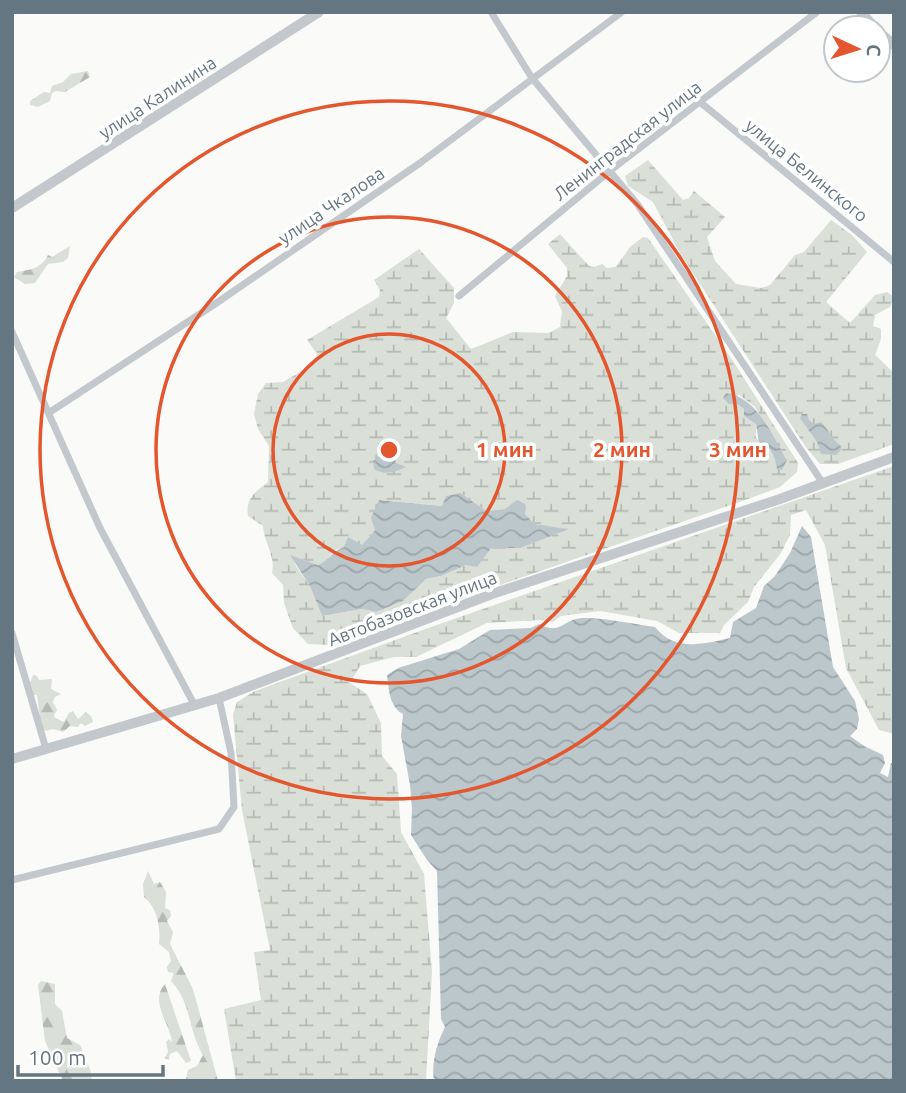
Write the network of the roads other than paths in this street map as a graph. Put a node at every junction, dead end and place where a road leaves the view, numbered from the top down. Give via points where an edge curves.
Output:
1 (319, 12) edge
2 (491, 12) edge
3 (622, 12) edge
4 (817, 12) edge
5 (532, 78) junction
6 (699, 103) junction
7 (611, 170) junction
8 (12, 208) edge
9 (894, 262) edge
10 (459, 296) dead end
11 (12, 332) edge
12 (50, 412) junction
13 (894, 457) edge
14 (822, 482) junction
15 (12, 633) edge
16 (219, 698) junction
17 (195, 706) junction
18 (46, 749) junction
19 (12, 759) edge
20 (12, 880) edge

1 - 8 street, улица Калинина
2 - 5 street
3 - 5 street, улица Чкалова
4 - 6 street, Ленинградская улица
5 - 7 street
5 - 12 street, улица Чкалова via 410,170
6 - 7 street, Ленинградская улица
6 - 9 street, улица Белинского
7 - 10 street, Ленинградская улица
7 - 14 street
11 - 12 street
12 - 17 street via 100,528
13 - 14 street
14 - 16 street, Автобазовская улица via 492,594
15 - 18 street
16 - 17 street, Автобазовская улица
16 - 20 street via 231,753 234,807 219,829
17 - 18 street, Автобазовская улица
18 - 19 street, Автобазовская улица

